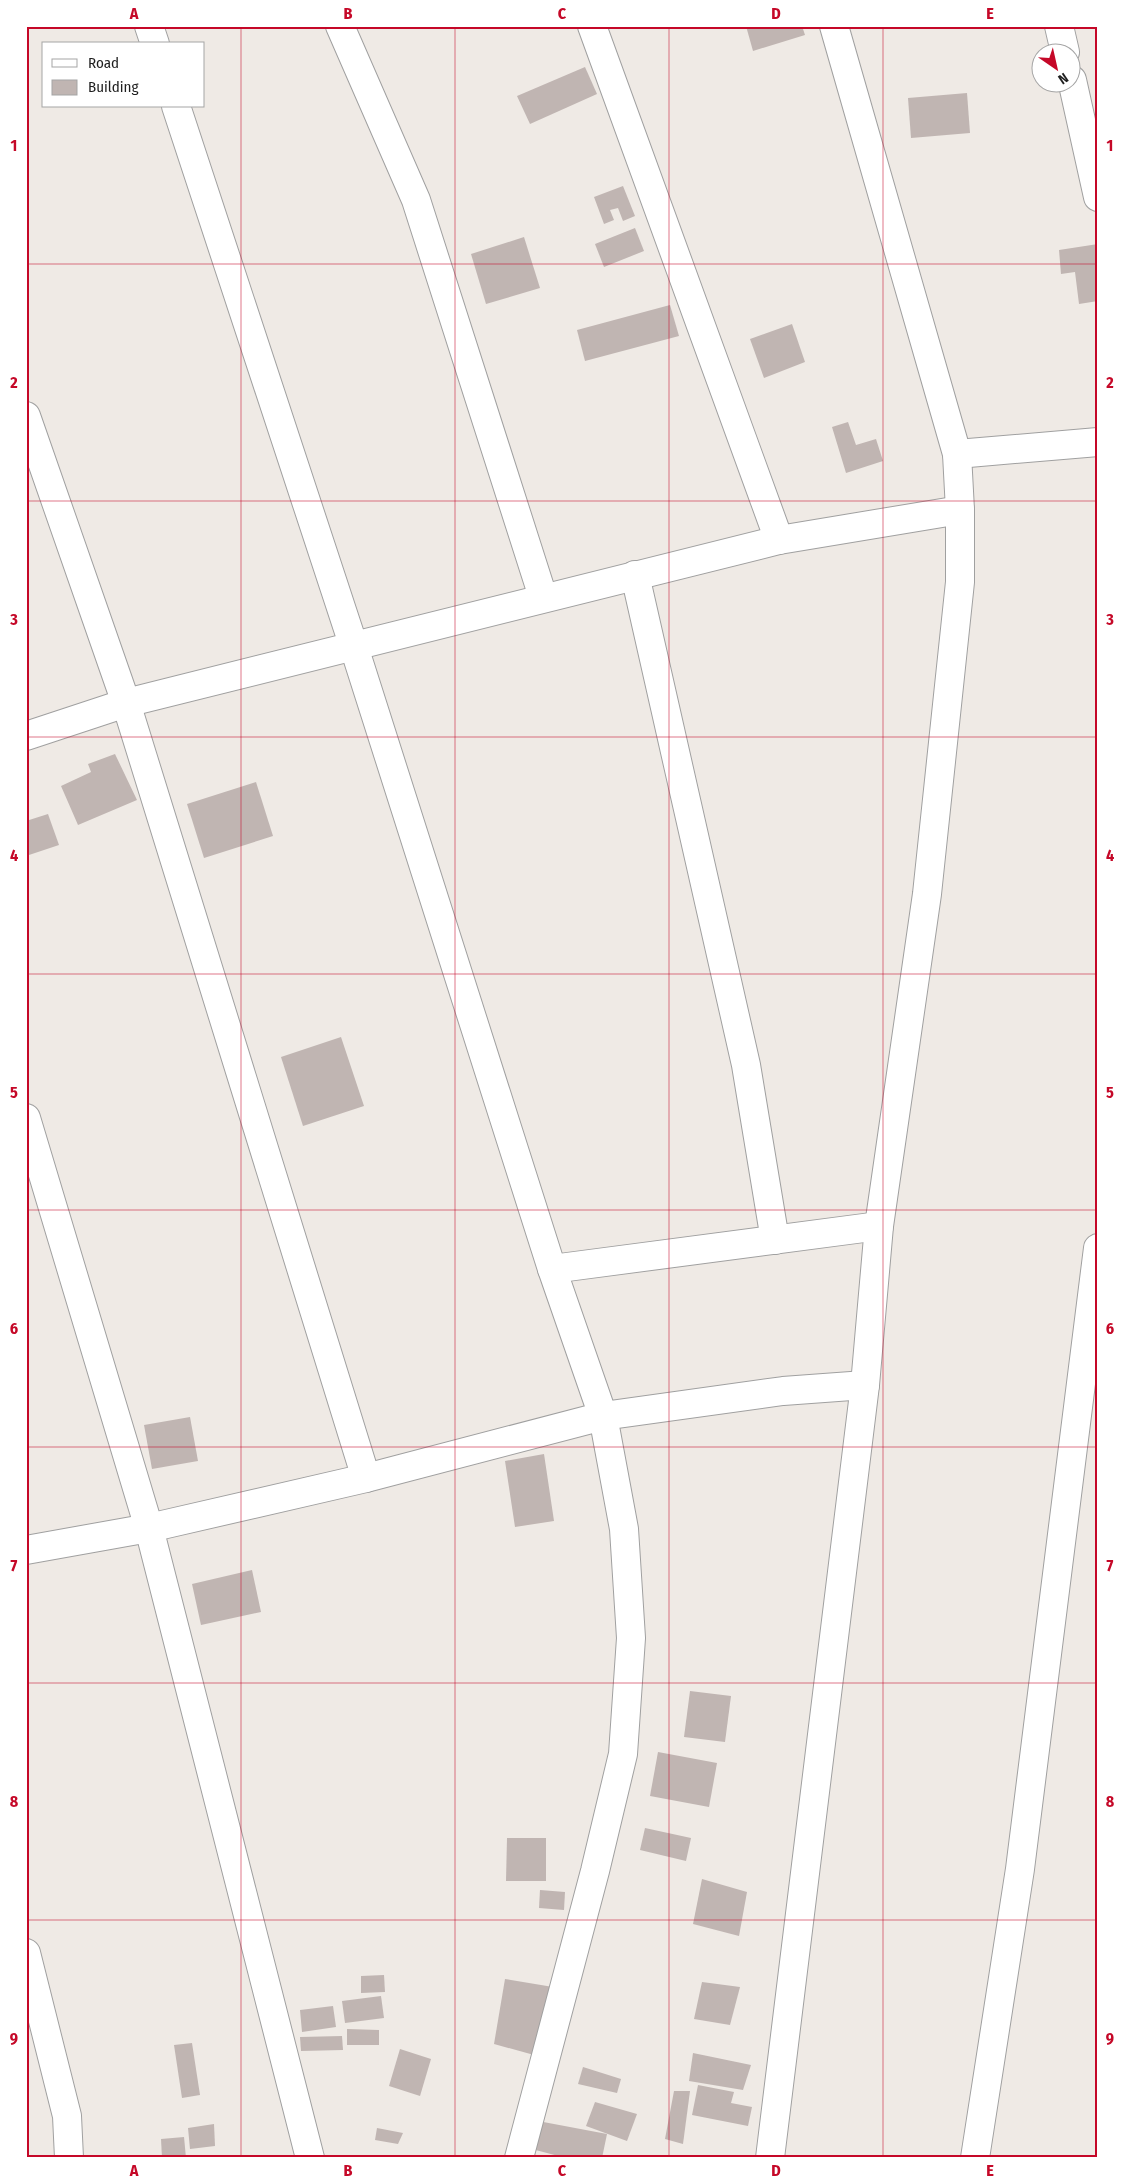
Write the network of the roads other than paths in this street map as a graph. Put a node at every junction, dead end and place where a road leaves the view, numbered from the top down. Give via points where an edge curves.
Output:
1 (149, 26) edge
2 (340, 26) edge
3 (592, 26) edge
4 (834, 26) edge
5 (1059, 26) edge
6 (154, 42) edge
7 (1063, 42) edge
8 (1075, 92) edge
9 (177, 108) edge
10 (1098, 197) edge
11 (26, 416) edge
12 (1098, 442) edge
13 (957, 454) junction
14 (960, 510) junction
15 (779, 540) junction
16 (634, 575) junction
17 (543, 598) junction
18 (354, 647) junction
19 (126, 703) junction
20 (26, 736) edge
21 (26, 1118) edge
22 (879, 1226) junction
23 (775, 1240) junction
24 (1098, 1248) edge
25 (552, 1269) junction
26 (865, 1385) junction
27 (603, 1416) junction
28 (366, 1478) junction
29 (150, 1528) junction
30 (26, 1550) edge
31 (26, 1953) edge
32 (69, 2158) edge
33 (310, 2158) edge
34 (519, 2158) edge
35 (770, 2158) edge
36 (975, 2158) edge

1 - 6 street
2 - 17 street via 416,200
3 - 15 street
4 - 13 street
5 - 7 street
8 - 10 street
9 - 18 street
11 - 19 street
12 - 13 street
13 - 14 street
14 - 15 street
14 - 22 street via 960,582 927,894
15 - 16 street
16 - 17 street
16 - 23 street via 746,1065
17 - 18 street
18 - 19 street
18 - 25 street
19 - 20 street
19 - 28 street
21 - 29 street
22 - 23 street
22 - 26 street
23 - 25 street
24 - 36 street via 1020,1869
25 - 27 street
26 - 27 street via 783,1391
26 - 35 street
27 - 28 street
27 - 34 street via 624,1529 631,1638 623,1754
28 - 29 street
29 - 30 street
29 - 33 street
31 - 32 street via 68,2116

